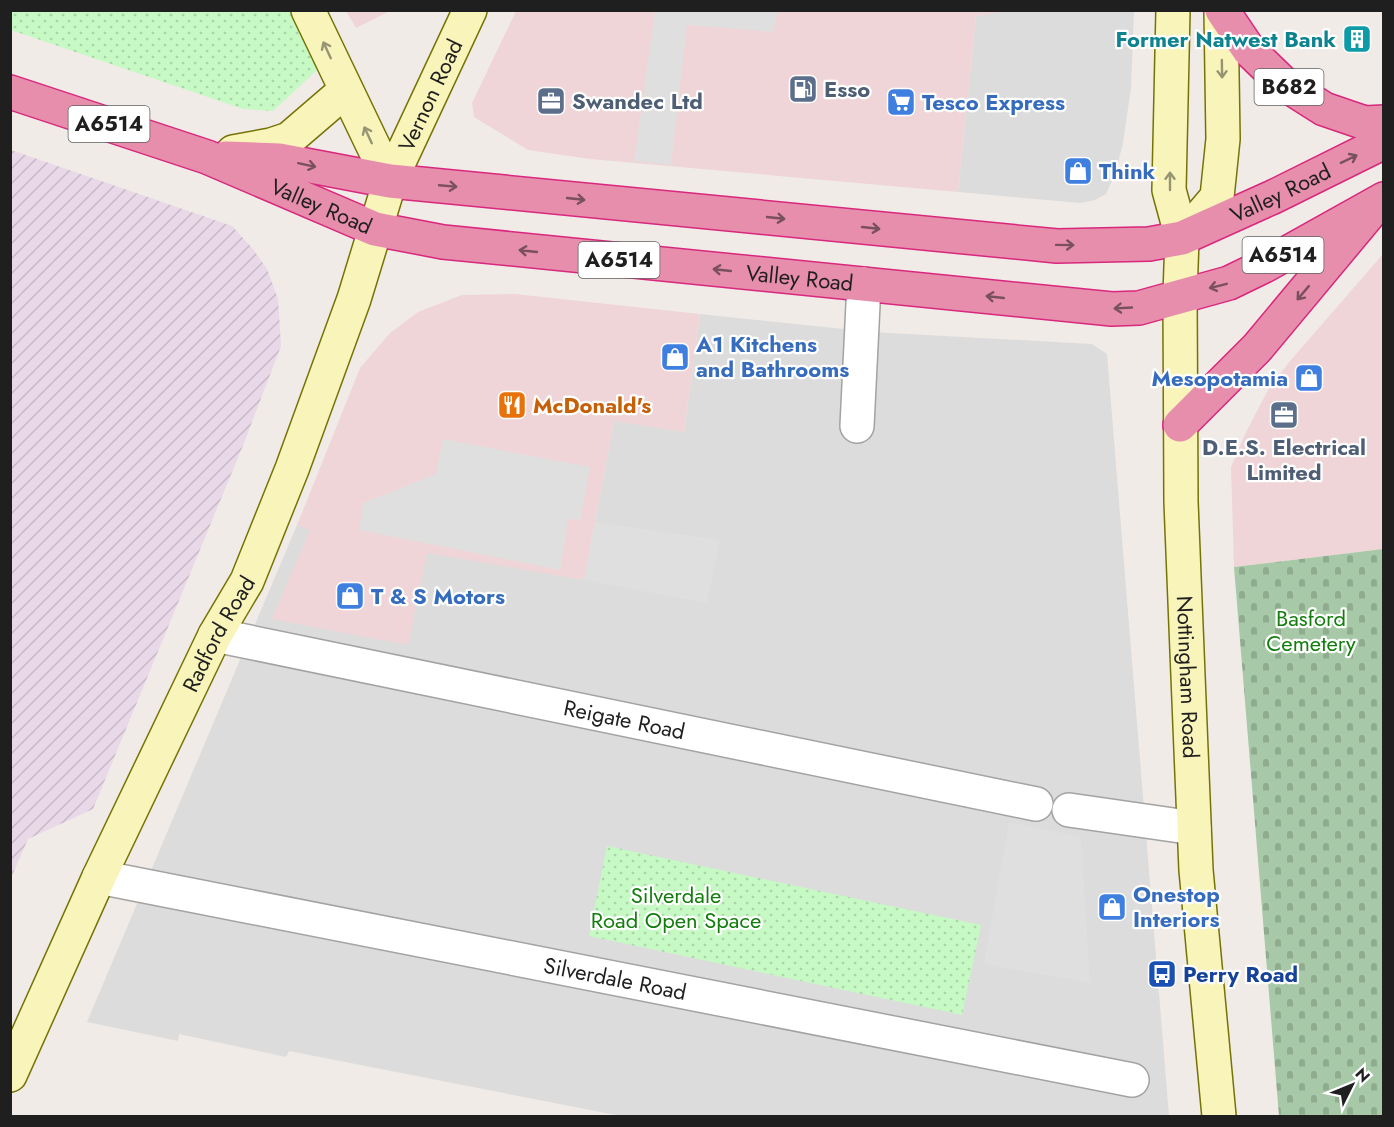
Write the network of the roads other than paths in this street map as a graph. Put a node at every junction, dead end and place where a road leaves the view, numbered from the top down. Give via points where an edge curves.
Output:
1 (308, 10) edge
2 (470, 10) edge
3 (1173, 10) edge
4 (1221, 10) edge
5 (346, 90) junction
6 (10, 92) edge
7 (1383, 122) edge
8 (1383, 142) edge
9 (207, 157) junction
10 (390, 181) junction
11 (1382, 199) edge
12 (375, 229) junction
13 (1182, 238) junction
14 (864, 284) junction
15 (1180, 295) junction
16 (1180, 425) junction
17 (857, 426) dead end
18 (215, 635) junction
19 (1036, 804) dead end
20 (1069, 810) dead end
21 (1194, 828) junction
22 (99, 877) junction
23 (10, 1075) edge
24 (1132, 1080) dead end
25 (1219, 1116) edge

5 -> 1 street
2 - 10 street, Vernon Road
13 -> 3 street, Nottingham Road via 1169,189
4 - 7 highway, B682 via 1249,50 1283,82 1324,109 1365,123
4 -> 13 street, B682 via 1223,139 1217,197
5 - 9 street via 289,139
10 -> 5 street
6 - 9 highway, Valley Road / A6514
13 -> 8 highway, Valley Road / A6514
9 -> 10 highway, Valley Road / A6514 via 279,159
9 - 12 highway, Valley Road / A6514
10 - 12 street, Radford Road
10 -> 13 highway, Valley Road / A6514 via 1057,246 1149,244
11 -> 15 highway, Valley Road / A6514 via 1229,283
11 -> 16 highway via 1257,348
14 -> 12 highway, Valley Road / A6514 via 443,242
12 - 18 street, Radford Road via 354,299 288,479 247,581
13 - 15 street, Nottingham Road
15 -> 14 highway, Valley Road / A6514 via 1139,308 1112,309
14 - 17 street
15 - 16 street, Nottingham Road
16 - 21 street, Nottingham Road
18 - 19 street, Reigate Road
18 - 22 street, Radford Road
20 - 21 street
21 - 25 street, Nottingham Road
22 - 23 street, Radford Road
22 - 24 street, Silverdale Road

